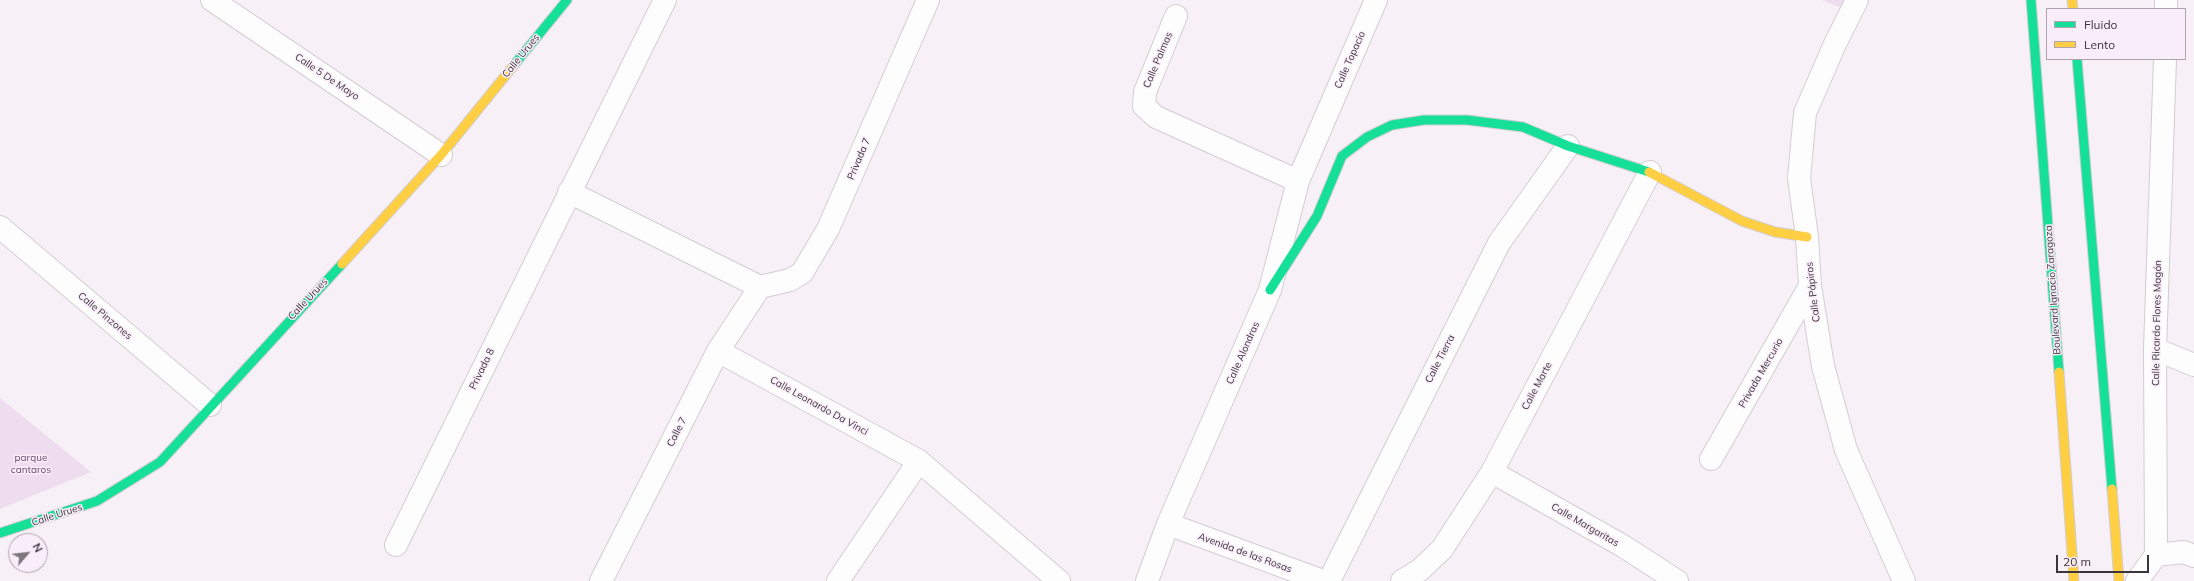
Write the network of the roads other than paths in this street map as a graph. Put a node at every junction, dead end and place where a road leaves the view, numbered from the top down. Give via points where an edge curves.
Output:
1 (212, 0) edge
2 (567, 0) edge
3 (665, 0) edge
4 (928, 0) edge
5 (1376, 0) edge
6 (1857, 0) edge
7 (2031, 0) edge
8 (1176, 16) dead end
9 (2077, 60) edge
10 (2164, 60) edge
11 (1324, 120) joint
12 (1568, 146) junction
13 (441, 155) junction
14 (1650, 172) junction
15 (1298, 181) junction
16 (569, 192) junction
17 (0, 227) edge
18 (1807, 237) junction
19 (1810, 286) junction
20 (760, 287) junction
21 (1270, 290) junction
22 (2155, 349) junction
23 (718, 351) junction
24 (2194, 365) edge
25 (210, 405) junction
26 (1711, 459) dead end
27 (919, 461) junction
28 (1492, 472) junction
29 (1168, 524) junction
30 (0, 533) edge
31 (396, 545) dead end
32 (2156, 555) junction
33 (2194, 556) edge
34 (601, 581) edge
35 (838, 581) edge
36 (1059, 581) edge
37 (1147, 581) edge
38 (1323, 581) edge
39 (1329, 581) edge
40 (1402, 581) edge
41 (1677, 581) edge
42 (1904, 581) edge
43 (2074, 581) edge
44 (2119, 581) edge
45 (2137, 581) edge

1 - 13 street, Calle 5 De Mayo
2 - 13 street, Calle Urues
3 - 16 street
4 - 20 street, Privada 7 via 828,229 802,273 790,280
5 - 11 street, Calle Topacio
6 - 18 street, Calle Pápiros via 1834,44 1805,113 1800,178
7 - 43 street, Boulevard Ignacio Zaragoza
8 - 15 street, Calle Palmas via 1145,92 1144,106 1156,116
9 - 44 street
10 - 22 street, Calle Ricardo Flores Magón
11 - 15 street, Calle Alondras
12 - 14 street
12 - 21 street via 1523,127 1467,120 1424,120 1392,125 1367,136 1342,156 1317,216
12 - 39 street, Calle Tierra via 1498,243
13 - 25 street, Calle Urues
14 - 18 street via 1742,222 1775,232
14 - 28 street, Calle Marte
15 - 21 street, Calle Alondras
16 - 20 street
16 - 31 street, Privada 8
17 - 25 street, Calle Pinzones
18 - 19 street, Calle Pápiros
19 - 26 street, Privada Mercurio
19 - 42 street, Calle Pápiros via 1823,366 1846,450
20 - 23 street, Calle 7
21 - 29 street, Calle Alondras
22 - 24 street
22 - 32 street, Calle Ricardo Flores Magón
23 - 27 street, Calle Leonardo Da Vinci
23 - 34 street, Calle 7
25 - 30 street, Calle Urues via 160,462 98,502
27 - 35 street
27 - 36 street, Calle Leonardo Da Vinci
28 - 40 street, Calle Marte via 1442,549 1420,570
28 - 41 street, Calle Margaritas via 1623,546
29 - 37 street, Calle Alondras
29 - 38 street, Avenida de las Rosas
32 - 33 street via 2184,552
32 - 45 street

